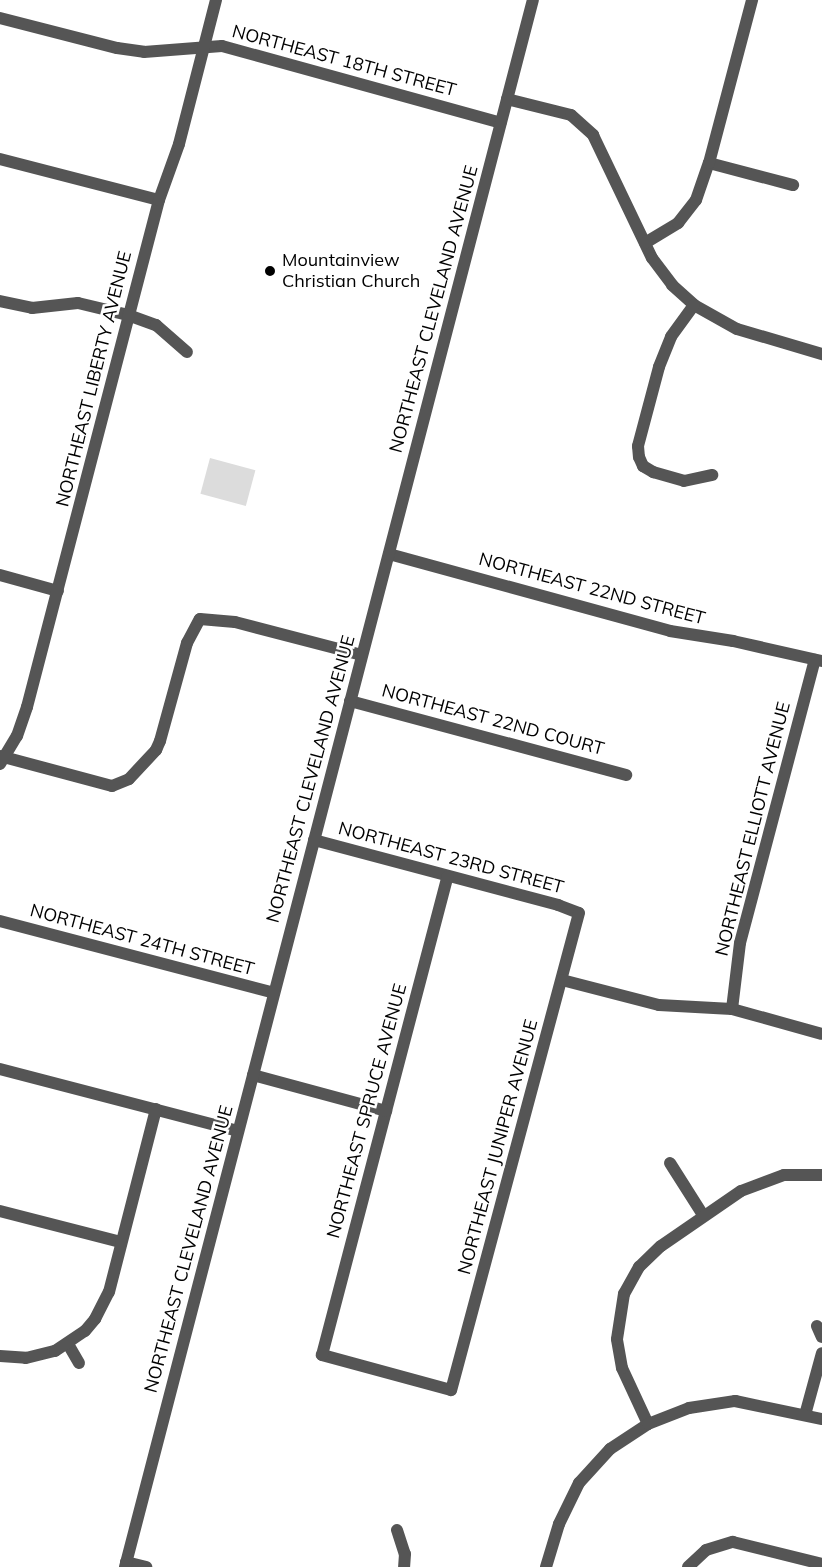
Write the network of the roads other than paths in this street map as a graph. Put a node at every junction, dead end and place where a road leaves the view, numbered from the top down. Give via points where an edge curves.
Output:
1 (216, 0) edge
2 (533, 0) edge
3 (752, 0) edge
4 (0, 18) edge
5 (205, 46) junction
6 (507, 99) junction
7 (501, 123) junction
8 (0, 159) edge
9 (709, 163) junction
10 (793, 185) dead end
11 (159, 200) junction
12 (645, 243) junction
13 (0, 301) edge
14 (693, 305) junction
15 (128, 315) junction
16 (187, 352) dead end
17 (822, 354) edge
18 (712, 475) dead end
19 (389, 554) junction
20 (0, 575) edge
21 (58, 591) junction
22 (362, 655) junction
23 (819, 660) edge
24 (350, 701) junction
25 (2, 759) edge
26 (626, 775) dead end
27 (314, 840) junction
28 (448, 876) junction
29 (579, 913) joint
30 (0, 921) edge
31 (561, 980) junction
32 (274, 993) junction
33 (732, 1009) junction
34 (822, 1034) edge
35 (0, 1069) edge
36 (253, 1075) junction
37 (156, 1109) junction
38 (386, 1111) junction
39 (238, 1131) junction
40 (670, 1163) dead end
41 (822, 1175) edge
42 (0, 1211) edge
43 (703, 1215) junction
44 (121, 1242) junction
45 (68, 1344) junction
46 (822, 1353) edge
47 (322, 1355) joint
48 (0, 1356) edge
49 (79, 1363) dead end
50 (805, 1415) junction
51 (822, 1419) edge
52 (648, 1424) junction
53 (397, 1530) dead end
54 (125, 1564) edge
55 (822, 1564) edge
56 (146, 1567) edge
57 (404, 1567) edge
58 (546, 1567) edge
59 (688, 1567) edge

1 - 5 street, NORTHEAST LIBERTY AVENUE
2 - 6 street, NORTHEAST CLEVELAND AVENUE
3 - 9 street
4 - 5 street, NORTHEAST 18TH STREET via 144,52
5 - 7 street, NORTHEAST 18TH STREET via 222,45
5 - 11 street, NORTHEAST LIBERTY AVENUE via 179,144
6 - 7 street, NORTHEAST CLEVELAND AVENUE
6 - 12 street via 571,115 584,124 597,142
7 - 19 street, NORTHEAST CLEVELAND AVENUE
8 - 11 street
9 - 10 street
9 - 12 street via 703,185 688,212 678,223
11 - 15 street, NORTHEAST LIBERTY AVENUE
12 - 14 street via 660,271
13 - 15 street via 32,308 78,303
14 - 17 street via 737,329
14 - 18 street via 671,337 659,368 638,446 639,457 643,466 653,472 684,481
15 - 16 street via 156,326
15 - 21 street, NORTHEAST LIBERTY AVENUE
19 - 22 street, NORTHEAST CLEVELAND AVENUE
19 - 23 street, NORTHEAST 22ND STREET via 670,631
20 - 21 street
21 - 25 street, NORTHEAST LIBERTY AVENUE via 27,707
22 - 24 street, NORTHEAST CLEVELAND AVENUE
22 - 25 street via 235,622 200,619 188,643 156,750 129,779 112,786
23 - 33 street, NORTHEAST ELLIOTT AVENUE via 740,943
24 - 26 street, NORTHEAST 22ND COURT
24 - 27 street, NORTHEAST CLEVELAND AVENUE
27 - 28 street, NORTHEAST 23RD STREET
27 - 32 street, NORTHEAST CLEVELAND AVENUE
28 - 29 street, NORTHEAST 23RD STREET
28 - 38 street, NORTHEAST SPRUCE AVENUE
29 - 31 street, NORTHEAST JUNIPER AVENUE
30 - 32 street, NORTHEAST 24TH STREET
31 - 33 street via 659,1005
31 - 47 street, NORTHEAST JUNIPER AVENUE via 451,1390
32 - 36 street, NORTHEAST CLEVELAND AVENUE
33 - 34 street
35 - 37 street
36 - 38 street
36 - 39 street, NORTHEAST CLEVELAND AVENUE
37 - 39 street
37 - 44 street
38 - 47 street, NORTHEAST SPRUCE AVENUE
39 - 54 street, NORTHEAST CLEVELAND AVENUE
40 - 43 street
41 - 43 street via 769,1179
42 - 44 street
43 - 52 street via 649,1256 631,1280 620,1308 618,1354
44 - 45 street via 102,1308 85,1331
45 - 48 street via 41,1356
45 - 49 street
46 - 50 street
50 - 51 street
50 - 52 street via 753,1404 719,1402 674,1412
52 - 58 street via 610,1449 579,1483 559,1524
53 - 57 street via 405,1554
54 - 56 street
55 - 59 street via 733,1542 706,1550

